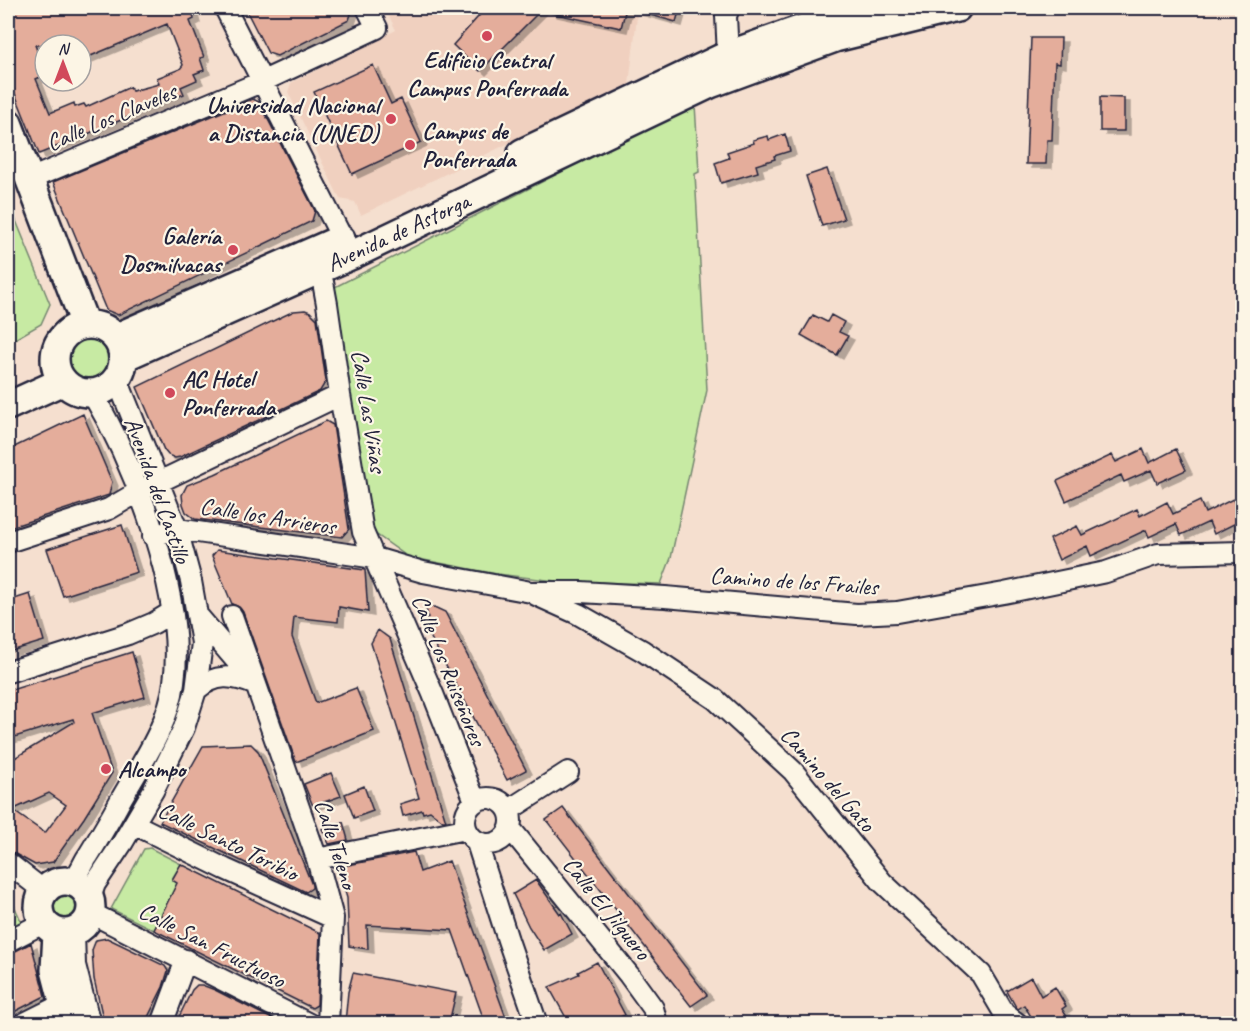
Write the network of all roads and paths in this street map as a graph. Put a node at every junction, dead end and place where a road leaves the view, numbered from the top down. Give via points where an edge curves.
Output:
1 (225, 8) edge
2 (367, 8) edge
3 (729, 8) edge
4 (875, 8) edge
5 (957, 8) edge
6 (731, 64) junction
7 (261, 82) junction
8 (8, 123) edge
9 (30, 179) junction
10 (342, 238) junction
11 (313, 272) junction
12 (85, 324) junction
13 (120, 358) junction
14 (60, 376) junction
15 (92, 393) junction
16 (340, 395) junction
17 (8, 406) edge
18 (159, 482) junction
19 (138, 492) junction
20 (177, 529) junction
21 (153, 536) junction
22 (8, 542) edge
23 (1242, 552) edge
24 (375, 558) junction
25 (531, 592) junction
26 (172, 612) junction
27 (198, 616) junction
28 (232, 616) dead end
29 (8, 672) edge
30 (256, 685) junction
31 (196, 690) junction
32 (568, 772) dead end
33 (475, 801) junction
34 (510, 819) junction
35 (134, 824) junction
36 (471, 836) junction
37 (316, 859) junction
38 (8, 863) edge
39 (54, 886) junction
40 (333, 918) junction
41 (71, 920) junction
42 (8, 940) edge
43 (186, 960) junction
44 (62, 1012) edge
45 (23, 1023) edge
46 (90, 1023) edge
47 (162, 1023) edge
48 (309, 1023) edge
49 (328, 1023) edge
50 (537, 1023) edge
51 (657, 1023) edge
52 (1018, 1023) edge

1 - 7 street
2 - 7 street, Calle Los Claveles via 377,28
3 - 6 street via 726,16
4 - 6 main road via 830,19
5 - 6 main road
6 - 10 main road, Avenida de Astorga
6 - 11 main road, Avenida de Astorga
7 - 9 street, Calle Los Claveles
7 - 10 street
8 - 9 main road
9 - 12 main road
10 - 13 main road, Avenida de Astorga
11 - 13 main road, Avenida de Astorga
11 - 16 street, Calle Las Viñas via 323,282
12 - 13 main road via 103,326
12 - 14 main road via 64,334 58,344 55,355
13 - 15 main road via 111,386
13 - 18 street, Avenida del Castillo
14 - 15 main road via 71,388
14 - 17 main road
15 - 19 street, Avenida del Castillo
16 - 18 street
16 - 24 street, Calle Las Viñas via 363,532
18 - 19 street
18 - 20 street, Avenida del Castillo
19 - 21 street, Avenida del Castillo
19 - 22 street via 108,509
20 - 21 street, Calle los Arrieros
20 - 24 street, Calle los Arrieros
20 - 27 street, Avenida del Castillo
21 - 26 street, Avenida del Castillo
23 - 25 street, Camino de los Frailes via 1158,554 1106,572 897,612 857,614 665,597
24 - 25 street, Camino de los Frailes via 423,572
24 - 33 street, Calle Los Ruiseñores
25 - 52 street, Camino del Gato via 643,651 715,699 793,771 882,882 981,974 1004,1013
26 - 29 street via 128,634
26 - 39 street, Avenida del Castillo via 174,682 165,718 76,875
27 - 30 street, Calle Teleno
27 - 31 street, Avenida del Castillo via 202,643
28 - 30 street, Calle Teleno
30 - 31 street via 225,677 207,681
30 - 37 street, Calle Teleno
31 - 35 street, Avenida del Castillo via 174,751
32 - 34 street
33 - 34 street via 484,798 502,803
33 - 36 street via 465,813
34 - 36 street via 507,835 494,844
34 - 51 street, Calle El Jilguero via 630,975 653,1008
35 - 40 street, Calle Santo Toribio
35 - 41 street, Avenida del Castillo
36 - 37 street
36 - 50 street
37 - 40 street, Calle Teleno
38 - 39 street
39 - 41 main road via 39,907
39 - 41 main road via 80,885
40 - 49 street, Calle Teleno
41 - 42 street
41 - 43 street, Calle San Fructuoso
41 - 44 main road, Avenida del Castillo via 55,970
41 - 46 street, Avenida del Castillo via 75,965
43 - 47 street
43 - 48 street, Calle San Fructuoso
44 - 45 street

